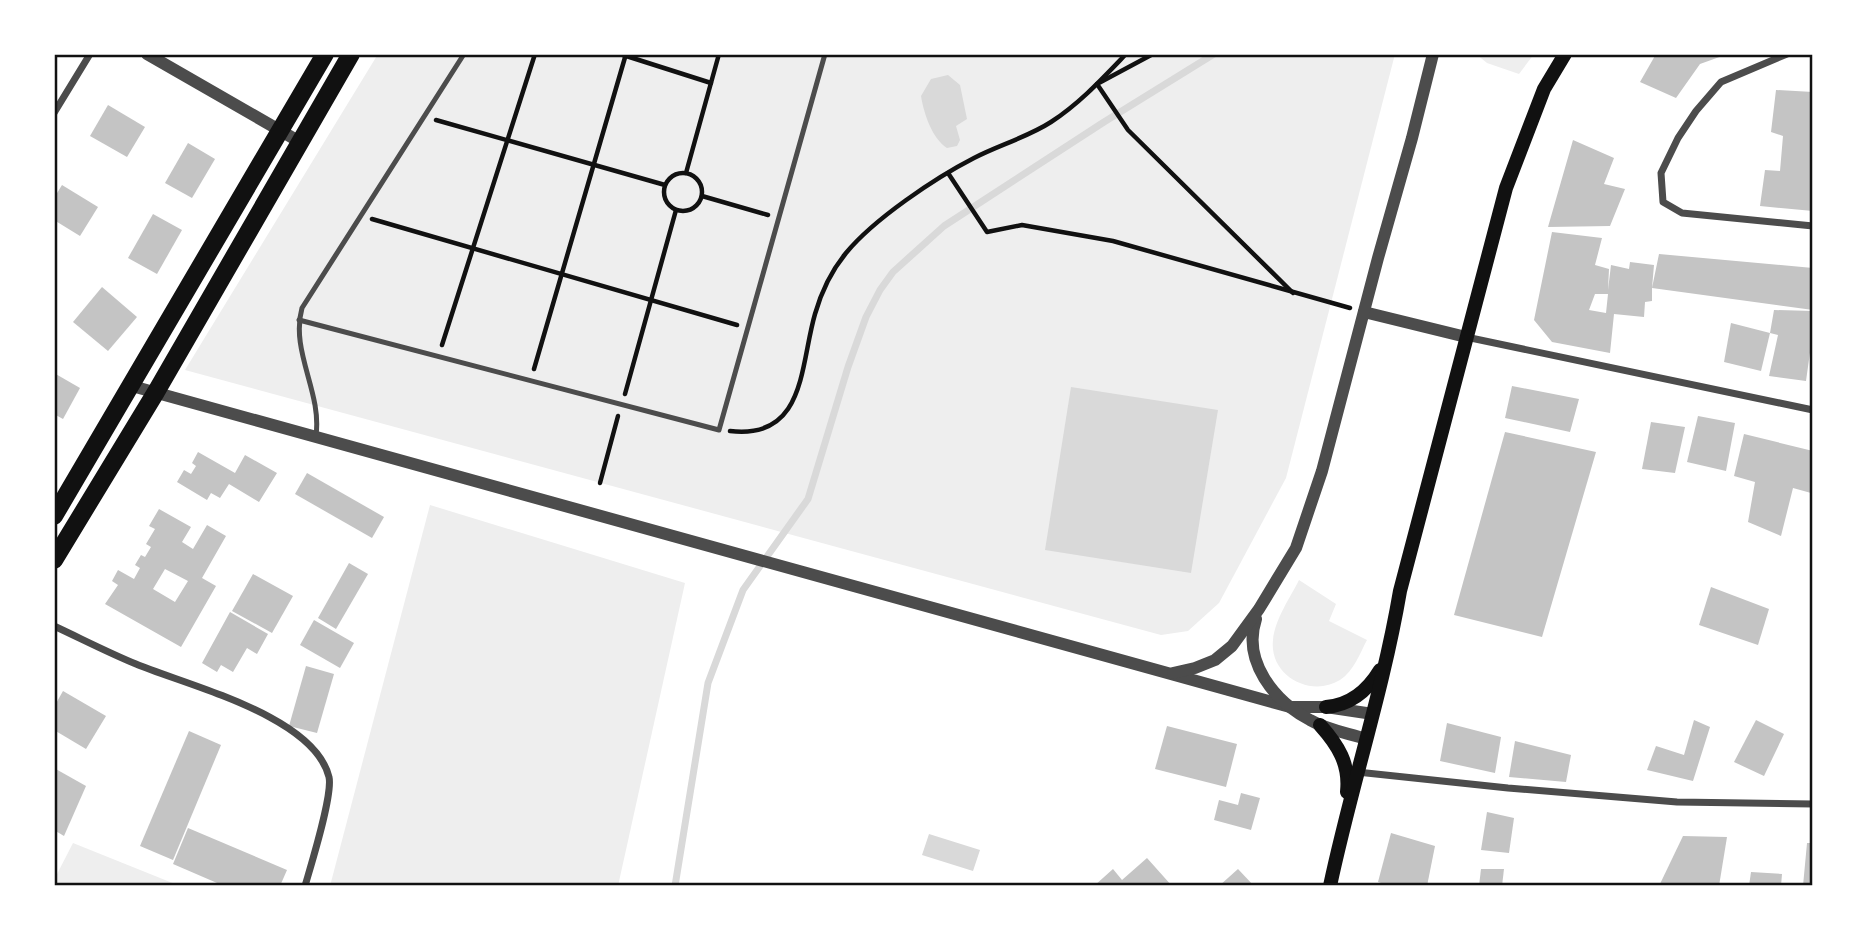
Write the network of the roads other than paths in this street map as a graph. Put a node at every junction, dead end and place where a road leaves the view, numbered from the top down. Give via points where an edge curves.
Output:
1 (90, 54) edge
2 (147, 54) edge
3 (325, 54) edge
4 (351, 54) edge
5 (464, 54) edge
6 (825, 54) edge
7 (1433, 54) edge
8 (1565, 54) edge
9 (1787, 54) edge
10 (54, 113) edge
11 (282, 131) junction
12 (300, 142) junction
13 (1813, 226) edge
14 (1364, 312) junction
15 (299, 320) junction
16 (1466, 337) junction
17 (132, 386) junction
18 (156, 392) junction
19 (1813, 410) edge
20 (316, 436) junction
21 (54, 516) edge
22 (56, 553) edge
23 (1259, 609) junction
24 (54, 626) edge
25 (1391, 643) junction
26 (1171, 674) junction
27 (1290, 707) junction
28 (1326, 707) junction
29 (1373, 714) junction
30 (1320, 725) junction
31 (1366, 739) junction
32 (1357, 772) junction
33 (1813, 804) edge
34 (1345, 816) junction
35 (305, 886) edge
36 (1330, 886) edge

1 - 10 street
2 - 11 street
3 - 11 main road
4 - 12 main road
5 - 15 lane via 302,308
6 - 15 lane via 719,430
7 - 14 street
8 - 16 main road via 1544,89 1522,142
9 - 13 street via 1721,82 1696,111 1661,173 1662,202 1682,213
11 - 12 street
11 - 17 main road
12 - 18 main road
14 - 16 street
14 - 23 street via 1322,471 1296,548
15 - 20 lane via 300,342 317,405
16 - 19 street
16 - 25 main road
17 - 18 street
17 - 21 main road
18 - 20 street
18 - 22 main road
20 - 26 street
23 - 26 street via 1232,646 1215,660
23 - 27 street via 1252,630 1252,652 1260,673
24 - 35 street via 135,664 256,710 310,743 330,780
25 - 28 main road via 1371,684 1355,698
25 - 29 main road
26 - 27 street
27 - 28 street
27 - 30 street
28 - 29 street
29 - 31 main road
30 - 31 street
30 - 34 main road via 1345,762
31 - 32 main road
32 - 33 street via 1677,802
32 - 34 main road
34 - 36 main road

